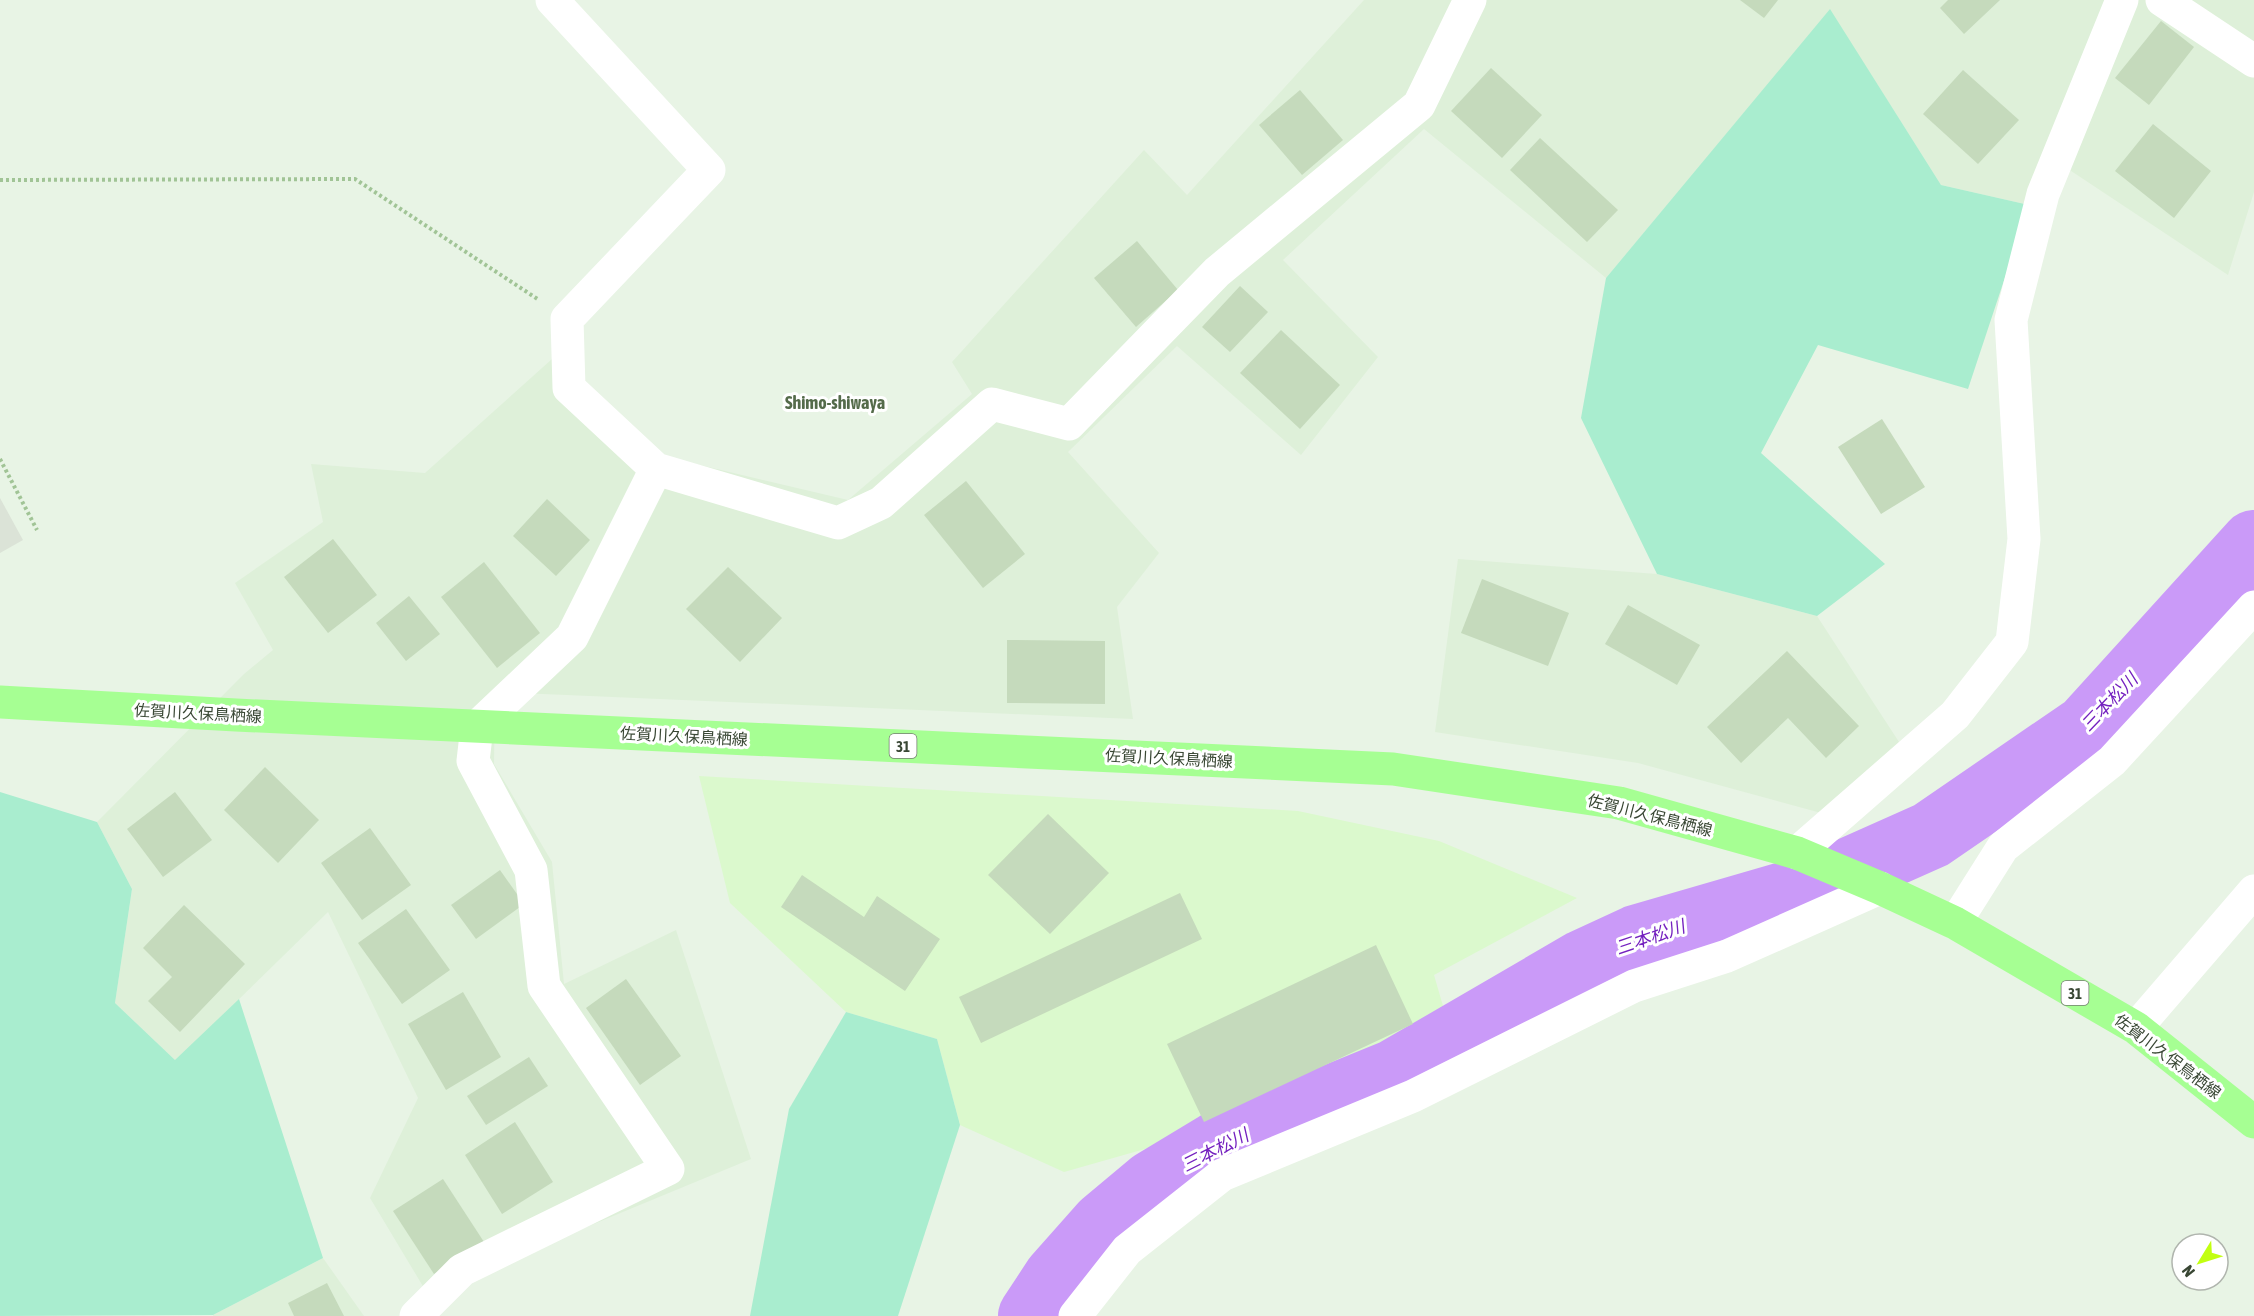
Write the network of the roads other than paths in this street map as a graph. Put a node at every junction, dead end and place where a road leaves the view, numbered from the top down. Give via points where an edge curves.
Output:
1 (552, 0) edge
2 (1470, 0) edge
3 (2122, 0) edge
4 (2162, 0) edge
5 (2254, 61) edge
6 (656, 470) junction
7 (2254, 607) edge
8 (0, 702) edge
9 (477, 727) junction
10 (1797, 853) junction
11 (1880, 888) junction
12 (2254, 891) edge
13 (1956, 923) junction
14 (2136, 1028) junction
15 (2254, 1122) edge
16 (416, 1316) edge
17 (1075, 1316) edge

1 - 6 street via 710,170 567,319 568,388
2 - 6 street via 1419,105 1217,272 1069,424 992,404 881,503 838,523
3 - 10 street via 2043,194 2011,320 2024,539 2012,642 1955,715
4 - 5 street
6 - 9 street via 572,637
7 - 13 street via 2112,761 2003,847
8 - 9 main road, 佐賀川久保鳥栖線 / 31
9 - 10 main road, 佐賀川久保鳥栖線 / 31 via 1393,769 1619,803
9 - 16 street via 473,761 531,870 544,986 668,1169 462,1270
10 - 11 main road, 佐賀川久保鳥栖線 / 31
11 - 13 main road, 佐賀川久保鳥栖線 / 31
11 - 17 street via 1727,956 1634,986 1413,1096 1222,1175 1127,1250
12 - 14 street
13 - 14 main road, 佐賀川久保鳥栖線 / 31
14 - 15 main road, 佐賀川久保鳥栖線 / 31

